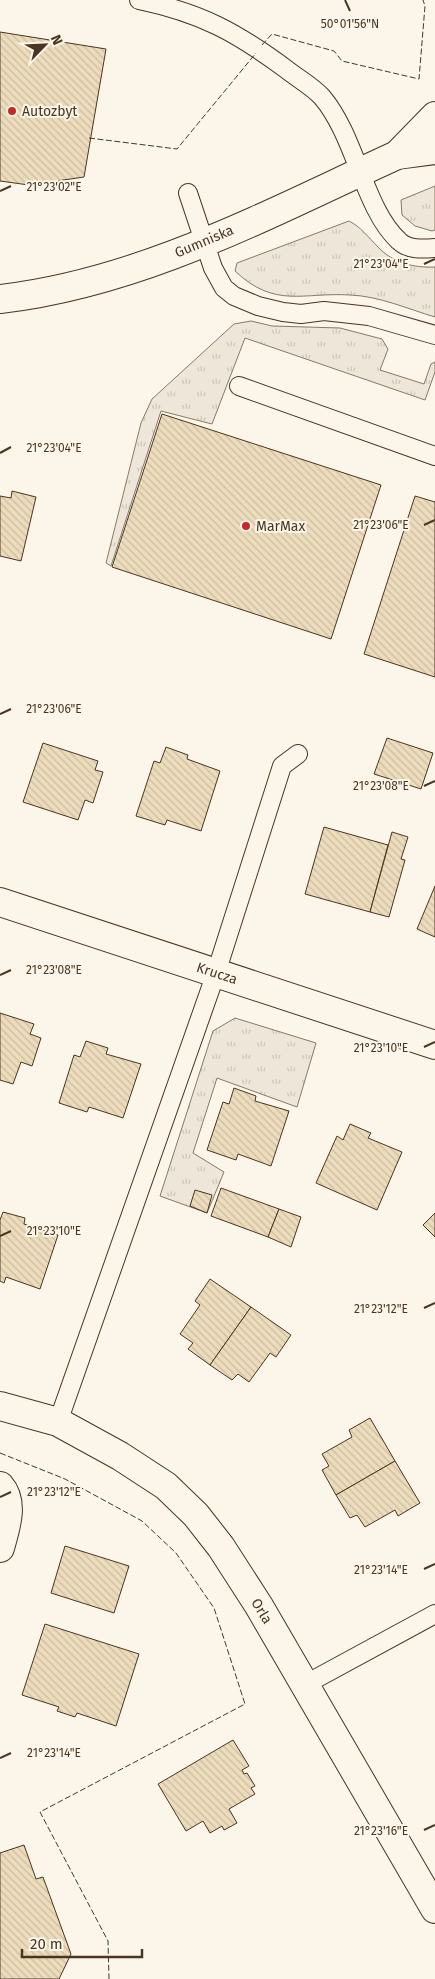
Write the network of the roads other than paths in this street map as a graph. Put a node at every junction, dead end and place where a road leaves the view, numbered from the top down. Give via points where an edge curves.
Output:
1 (139, 0) edge
2 (435, 116) edge
3 (435, 150) edge
4 (397, 155) junction
5 (361, 171) junction
6 (188, 193) dead end
7 (203, 243) junction
8 (435, 248) edge
9 (0, 299) edge
10 (435, 336) edge
11 (239, 386) dead end
12 (435, 456) edge
13 (298, 754) dead end
14 (0, 902) edge
15 (216, 973) junction
16 (435, 1045) edge
17 (0, 1406) edge
18 (58, 1422) junction
19 (0, 1486) edge
20 (0, 1548) edge
21 (435, 1614) edge
22 (306, 1684) junction
23 (435, 1909) edge

1 - 5 lane via 170,6 215,22 290,72 321,96 345,133
2 - 4 street
3 - 4 street
4 - 5 street, Gumniska
5 - 7 street, Gumniska
5 - 8 lane via 375,204 400,242 418,249
6 - 7 lane
7 - 9 street, Gumniska via 93,280
7 - 10 lane via 224,288 258,306 301,314 324,311 369,316
11 - 12 lane
13 - 15 lane via 282,766
14 - 15 street, Krucza
15 - 16 street, Krucza
15 - 18 lane
17 - 18 street, Orla
18 - 22 street, Orla via 166,1486 196,1515 222,1547
19 - 20 street via 8,1505
21 - 22 lane
22 - 23 street, Orla

